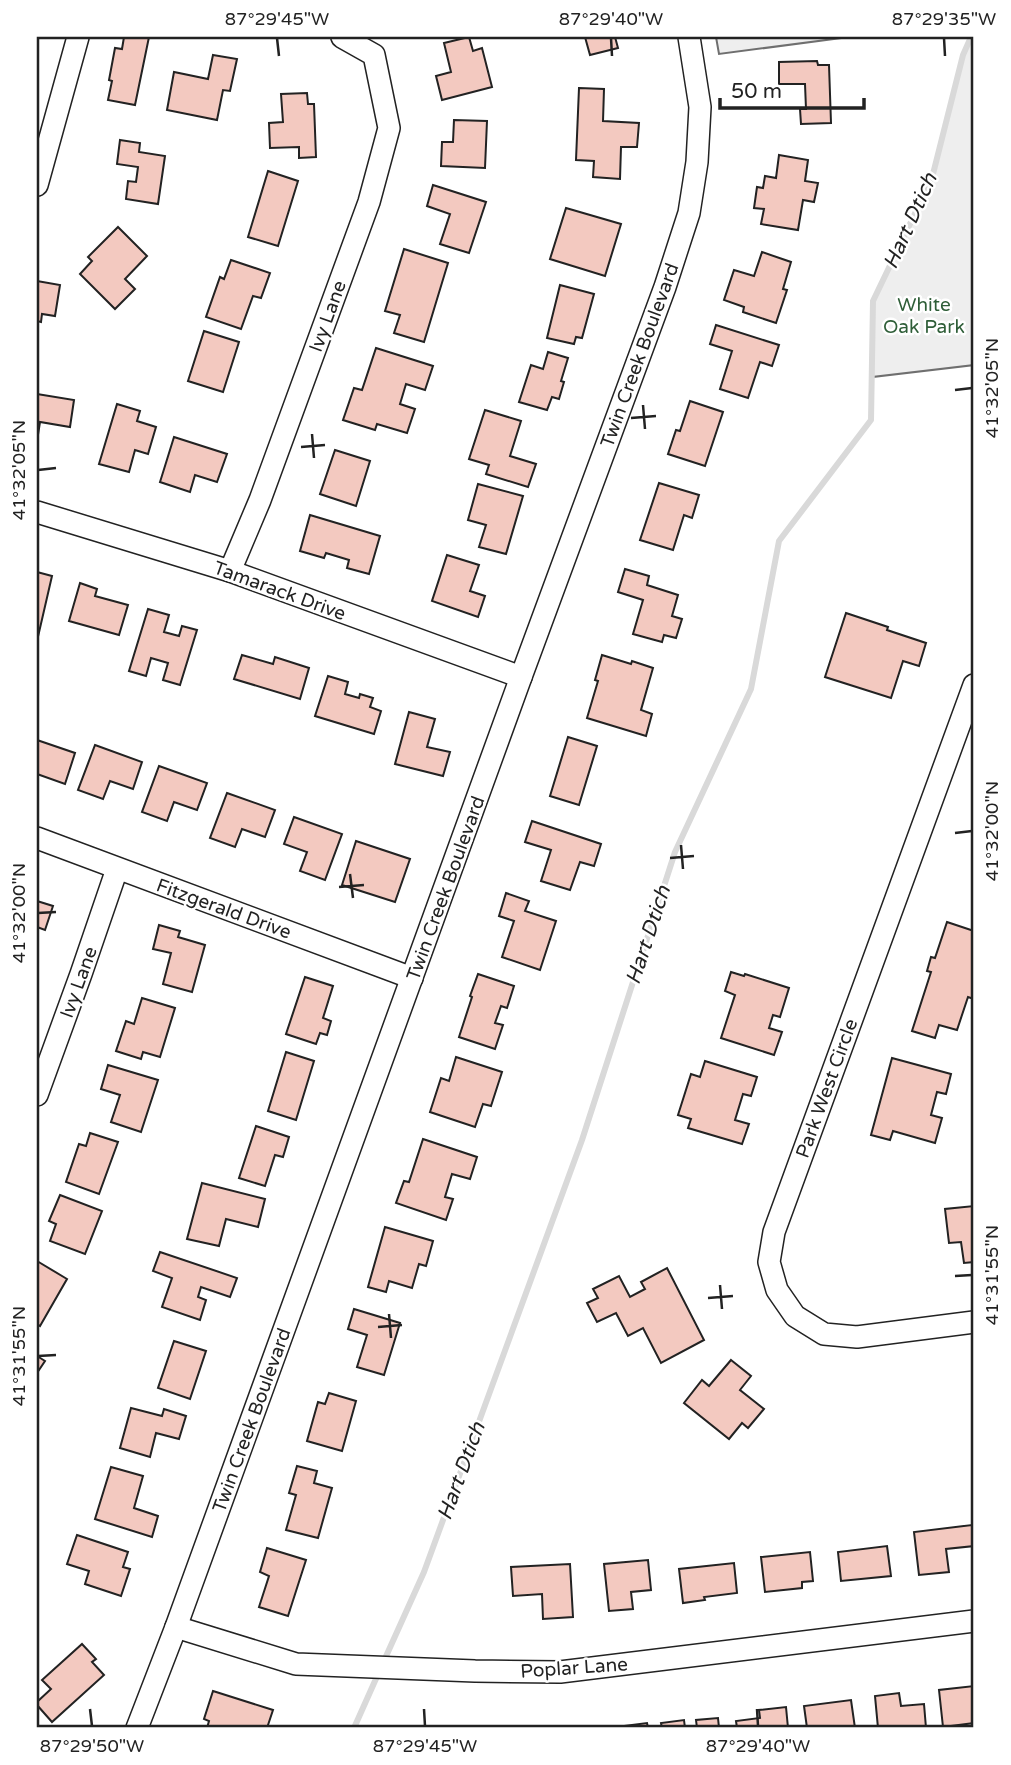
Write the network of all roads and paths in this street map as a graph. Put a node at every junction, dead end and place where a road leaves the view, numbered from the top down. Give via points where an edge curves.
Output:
1 (78, 37) edge
2 (342, 37) edge
3 (690, 37) edge
4 (37, 185) edge
5 (37, 512) edge
6 (230, 571) junction
7 (521, 677) junction
8 (974, 685) edge
9 (37, 838) edge
10 (117, 869) junction
11 (412, 978) junction
12 (37, 1095) edge
13 (974, 1322) edge
14 (974, 1621) edge
15 (176, 1627) junction
16 (137, 1728) edge

1 - 4 street
2 - 6 street, Ivy Lane via 374,55 389,128 369,202
3 - 7 street, Twin Creek Boulevard via 700,107 689,213
5 - 6 street, Tamarack Drive
6 - 7 street, Tamarack Drive
7 - 11 street, Twin Creek Boulevard
8 - 13 street, Park West Circle via 774,1232 768,1262 778,1290 795,1316 824,1334 857,1337
9 - 10 street, Fitzgerald Drive
10 - 11 street, Fitzgerald Drive
10 - 12 street, Ivy Lane
11 - 15 street, Twin Creek Boulevard
14 - 15 street, Poplar Lane via 560,1672 296,1664
15 - 16 street, Twin Creek Boulevard

